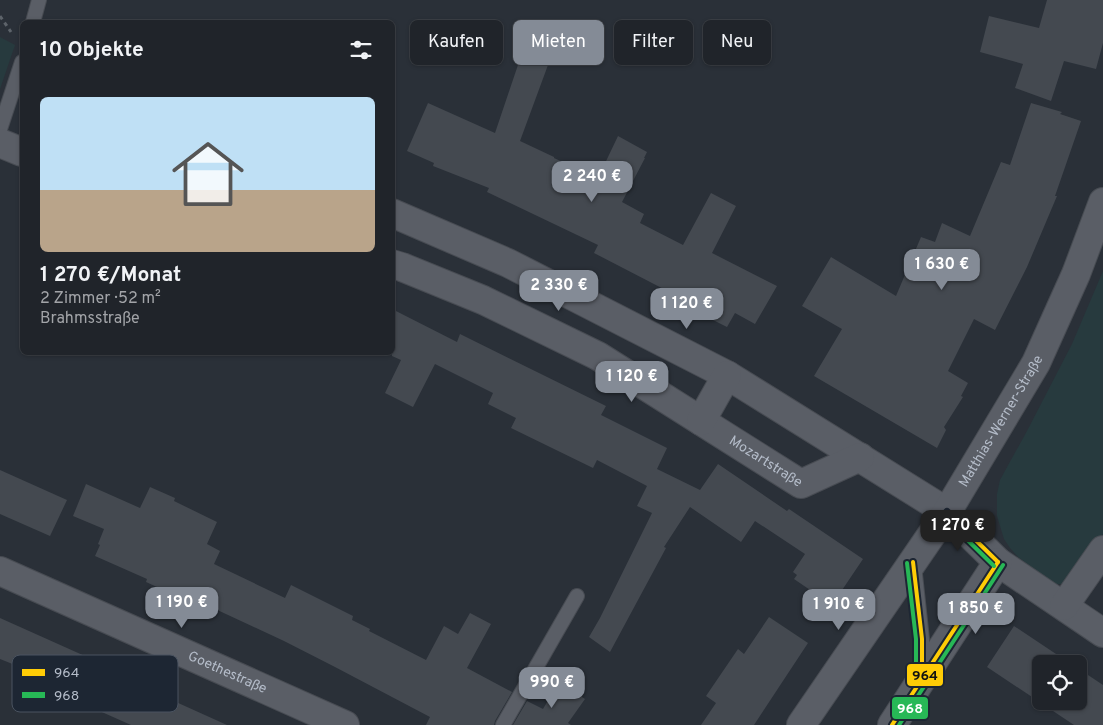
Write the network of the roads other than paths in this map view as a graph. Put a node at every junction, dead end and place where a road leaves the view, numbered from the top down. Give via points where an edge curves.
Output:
1 (39, 0) edge
2 (34, 20) edge
3 (20, 68) edge
4 (0, 129) edge
5 (0, 143) edge
6 (20, 151) edge
7 (1103, 202) edge
8 (395, 214) edge
9 (395, 265) edge
10 (550, 283) junction
11 (530, 323) junction
12 (727, 375) junction
13 (701, 421) junction
14 (860, 457) junction
15 (947, 512) junction
16 (1103, 550) edge
17 (913, 562) junction
18 (998, 562) junction
19 (0, 571) edge
20 (577, 596) dead end
21 (1064, 606) junction
22 (1103, 633) edge
23 (918, 685) junction
24 (345, 725) edge
25 (503, 725) edge
26 (801, 725) edge
27 (892, 725) edge

1 - 2 lane
3 - 4 lane
5 - 6 street
7 - 15 street, Matthias-Werner-Straße via 1076,274 1036,363
8 - 10 street
9 - 11 street, Mozartstraße via 483,300
10 - 11 street
10 - 12 street
11 - 13 street, Mozartstraße via 598,356
12 - 13 street
12 - 14 street
13 - 14 street, Mozartstraße via 800,484
14 - 15 street
15 - 17 street, Matthias-Werner-Straße
15 - 18 street
16 - 21 street
17 - 23 lane via 922,639
17 - 26 street, Matthias-Werner-Straße
18 - 21 street
18 - 23 street
19 - 24 street, Goethestraße
20 - 25 lane
21 - 22 street
23 - 27 street

